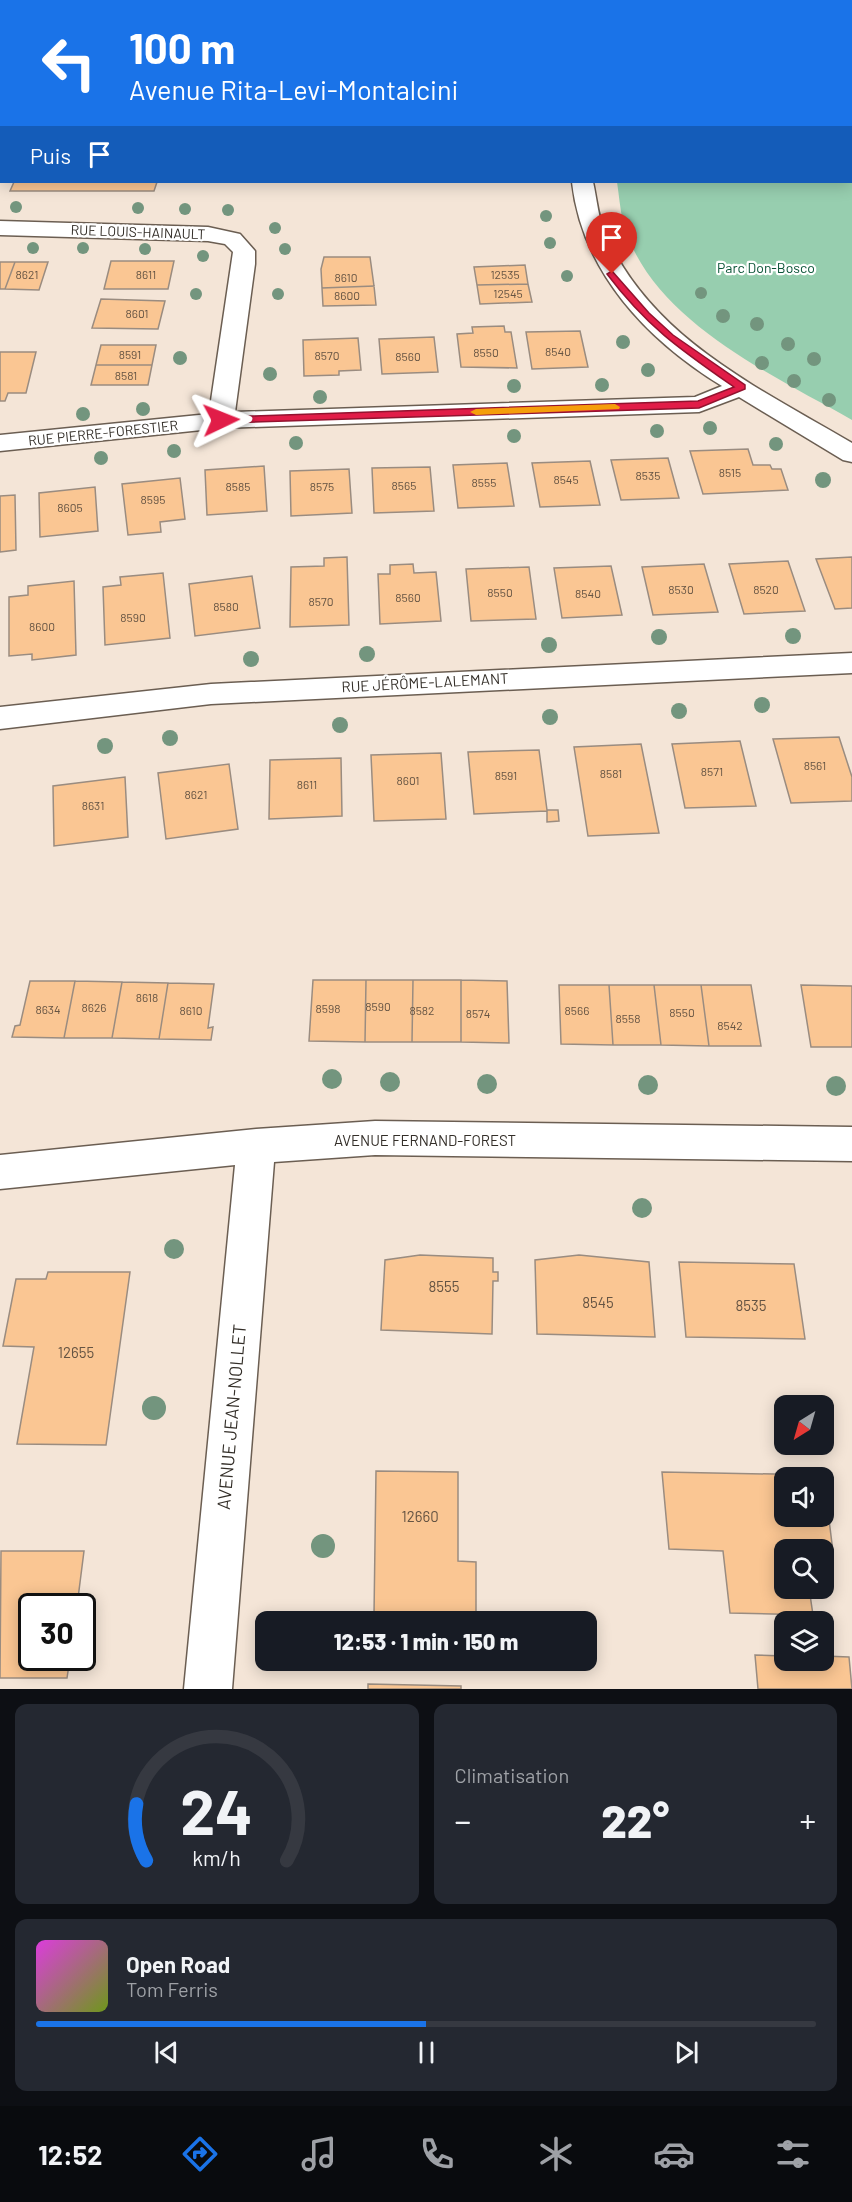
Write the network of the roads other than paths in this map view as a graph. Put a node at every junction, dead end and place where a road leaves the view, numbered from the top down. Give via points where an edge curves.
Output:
1 (582, 183) edge
2 (0, 228) edge
3 (742, 387) junction
4 (221, 420) junction
5 (0, 443) edge
6 (852, 454) edge
7 (852, 663) edge
8 (0, 718) edge
9 (852, 1144) edge
10 (256, 1146) junction
11 (0, 1172) edge
12 (208, 1689) edge

1 - 3 street via 594,238 626,293 670,338
2 - 4 street, RUE LOUIS-HAINAULT via 184,232 232,239 244,251 244,264
3 - 4 street, RUE PIERRE-FORESTIER via 699,405
3 - 6 street
4 - 5 street, RUE PIERRE-FORESTIER
7 - 8 street, RUE JÉRÔME-LALEMANT via 211,694
9 - 10 street, AVENUE FERNAND-FOREST via 375,1138
10 - 11 street, AVENUE FERNAND-FOREST
10 - 12 street, AVENUE JEAN-NOLLET

